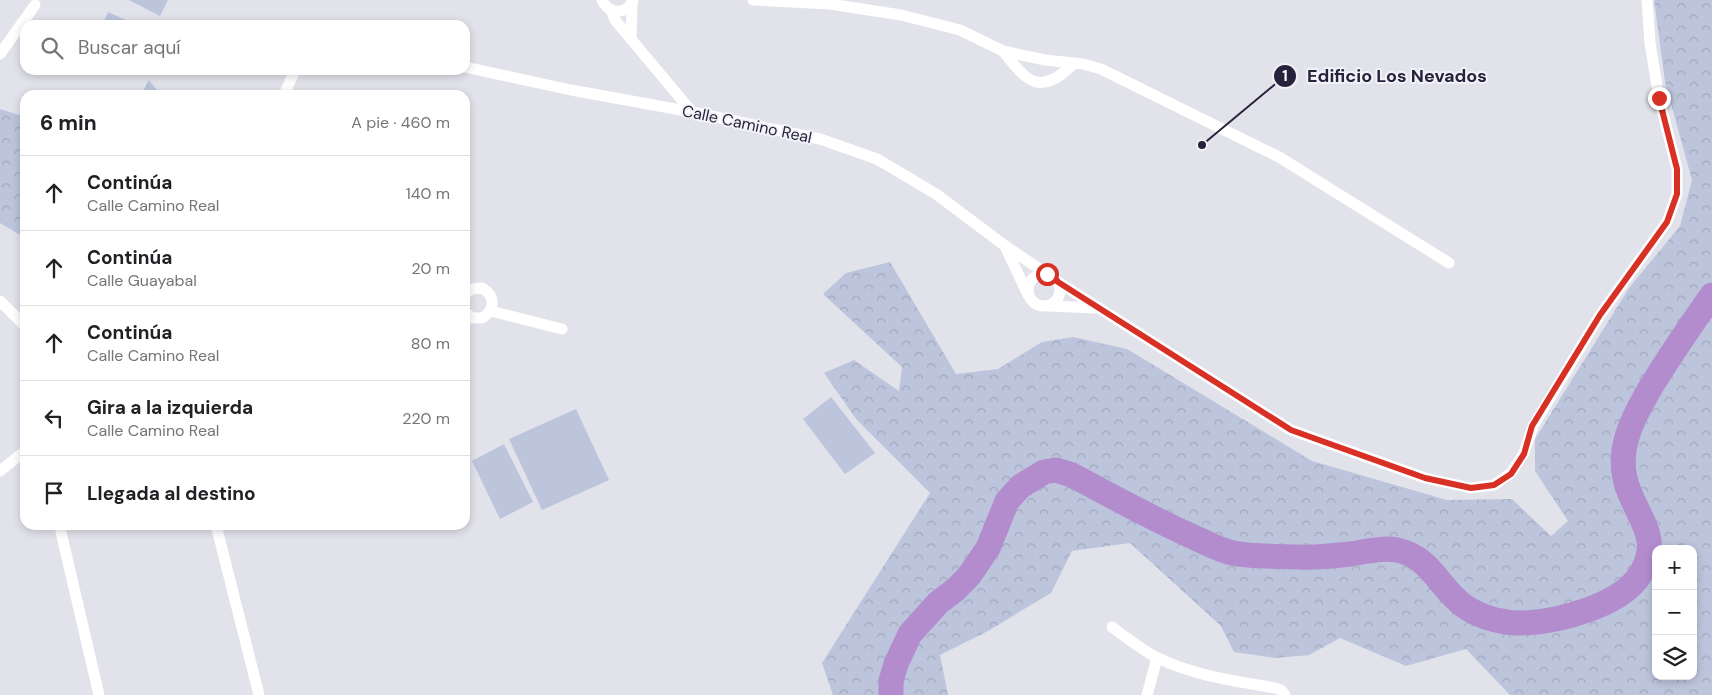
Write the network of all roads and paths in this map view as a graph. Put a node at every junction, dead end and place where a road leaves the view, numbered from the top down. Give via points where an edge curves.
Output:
1 (595, 0) edge
2 (753, 0) edge
3 (1647, 0) edge
4 (632, 2) edge
5 (35, 5) dead end
6 (606, 6) edge
7 (24, 20) edge
8 (20, 26) edge
9 (631, 39) junction
10 (1003, 51) junction
11 (0, 54) edge
12 (1073, 64) junction
13 (470, 68) edge
14 (293, 75) edge
15 (286, 90) edge
16 (692, 112) junction
17 (1004, 245) junction
18 (1449, 263) dead end
19 (1047, 274) junction
20 (1058, 282) junction
21 (470, 290) edge
22 (1030, 298) junction
23 (0, 301) edge
24 (1048, 306) junction
25 (1099, 308) junction
26 (491, 311) junction
27 (470, 317) edge
28 (20, 321) edge
29 (562, 329) dead end
30 (20, 455) edge
31 (0, 471) edge
32 (217, 530) edge
33 (60, 532) dead end
34 (1112, 627) dead end
35 (1157, 658) junction
36 (99, 695) edge
37 (259, 695) edge
38 (1148, 695) edge
39 (1285, 695) edge

1 - 6 street
2 - 10 street via 830,4 901,15 960,30
3 - 25 street, Calle Camino Real via 1659,98 1677,169 1677,194 1667,222 1600,315 1532,426 1524,454 1511,474 1494,485 1471,488 1425,478 1291,430
4 - 6 street via 622,11
4 - 9 street
5 - 7 street
6 - 9 street
8 - 11 street
9 - 16 street
10 - 12 street
10 - 12 street via 1020,73 1039,82 1055,79
12 - 18 street via 1112,73 1279,157
13 - 16 street, Calle Camino Real
14 - 15 street
16 - 17 street, Calle Camino Real via 820,139 877,158 936,194
17 - 19 street, Calle Camino Real
17 - 22 street, Calle Camino Real
19 - 20 street, Calle Camino Real
19 - 22 street via 1033,278 1029,284
20 - 24 street via 1061,288 1059,296
20 - 25 street, Calle Camino Real
21 - 26 street via 477,288 487,291 492,300
22 - 24 street via 1034,304
23 - 28 street
24 - 25 street
26 - 27 street via 482,318
26 - 29 street
30 - 31 street
32 - 37 street
33 - 36 street
34 - 35 street
35 - 38 street
35 - 39 street via 1198,673 1275,688

